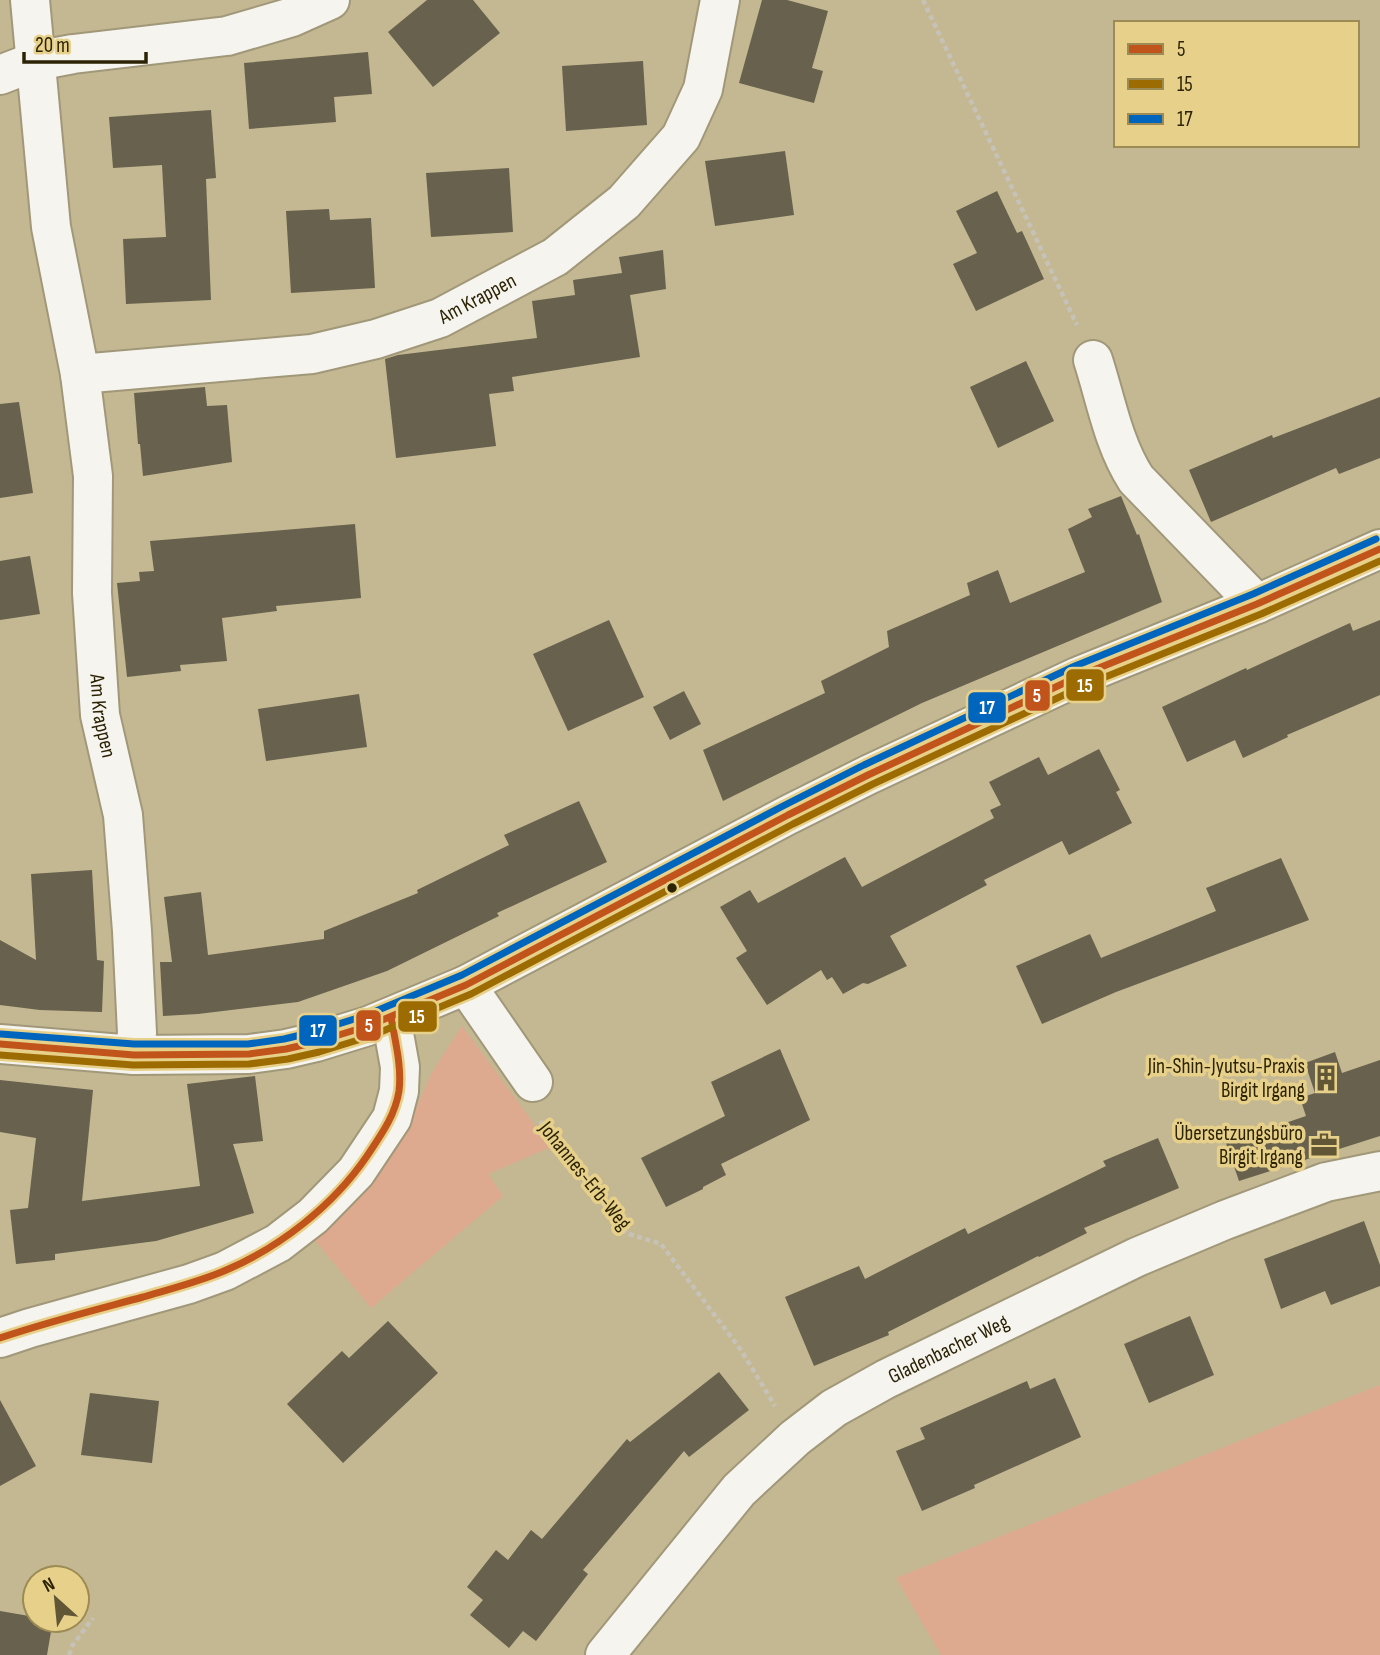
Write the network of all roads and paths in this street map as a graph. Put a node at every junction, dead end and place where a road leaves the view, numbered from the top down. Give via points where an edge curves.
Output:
1 (30, 0) edge
2 (330, 0) edge
3 (720, 0) edge
4 (923, 0) edge
5 (36, 61) junction
6 (0, 75) edge
7 (1093, 360) joint
8 (80, 374) junction
9 (1380, 549) edge
10 (1256, 604) junction
11 (466, 985) junction
12 (391, 1017) junction
13 (0, 1044) edge
14 (134, 1055) junction
15 (534, 1098) joint
16 (1380, 1171) edge
17 (0, 1338) edge
18 (758, 1379) dead end
19 (93, 1618) dead end
20 (69, 1655) edge
21 (605, 1655) edge

1 - 5 street, Am Krappen
2 - 5 street via 292,17 227,36
3 - 8 street, Am Krappen via 703,89 681,137 624,202 555,257 440,318 376,339 312,354
4 - 7 path
5 - 6 street
5 - 8 street, Am Krappen via 51,227
7 - 10 street via 1117,440 1136,478
8 - 14 street, Am Krappen via 93,476 92,593 100,715 123,815 137,1033
9 - 10 street
10 - 11 street via 1079,676 868,775
11 - 12 street
11 - 15 street
12 - 14 street via 286,1049 249,1054
12 - 17 street via 400,1067 392,1118 356,1172 313,1216 278,1243 225,1272
13 - 14 street
15 - 18 path, Johannes-Erb-Weg via 626,1233 661,1244
16 - 21 street, Gladenbacher Weg via 1326,1182 1137,1257 835,1408 739,1490
19 - 20 path

